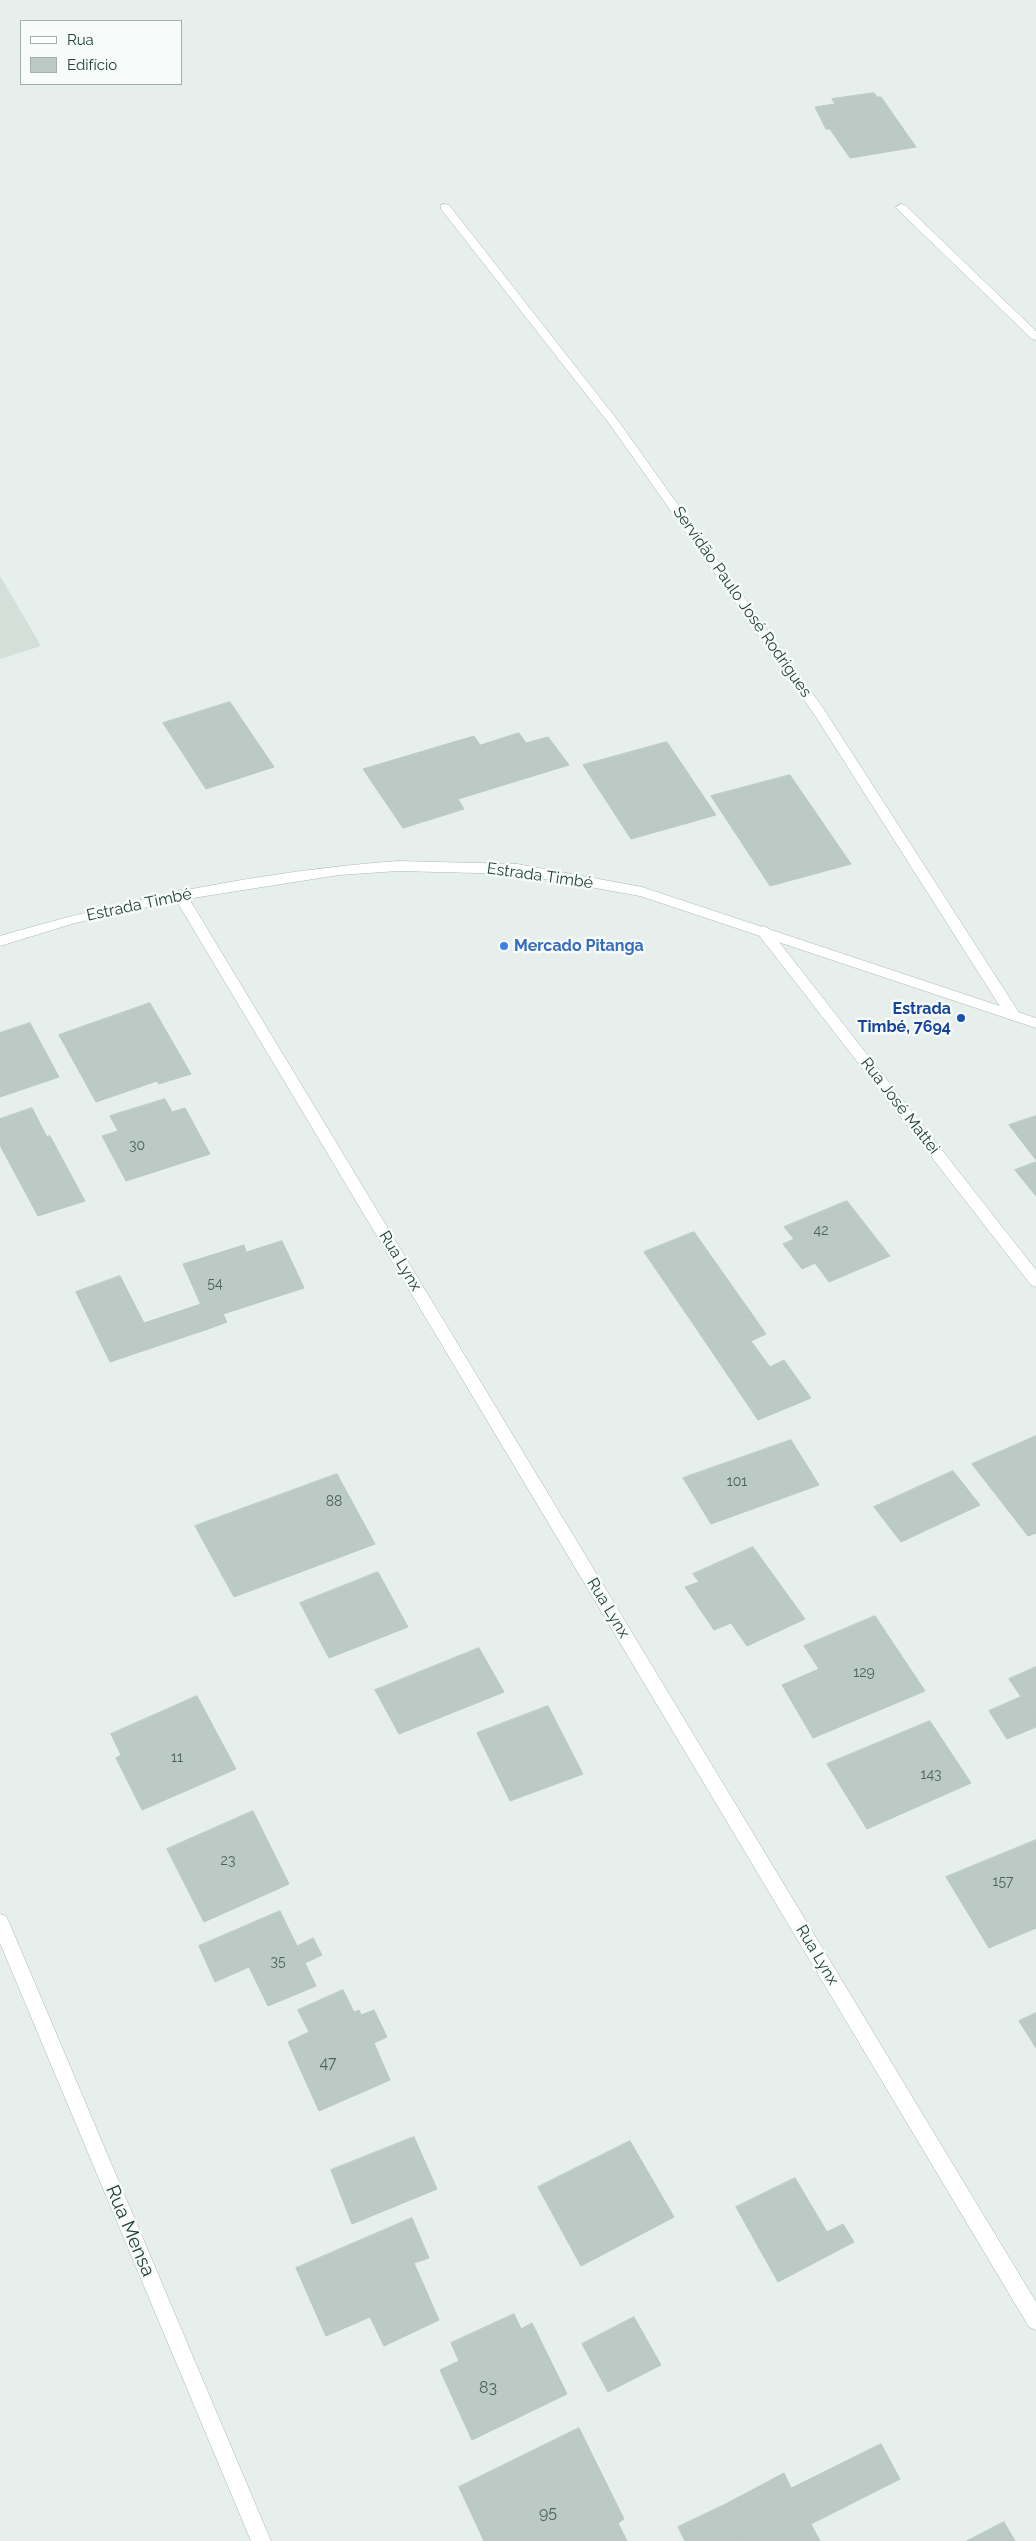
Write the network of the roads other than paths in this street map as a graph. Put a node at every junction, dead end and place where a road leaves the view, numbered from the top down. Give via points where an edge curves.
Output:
1 (445, 207) dead end
2 (901, 207) dead end
3 (1036, 337) edge
4 (180, 895) junction
5 (764, 931) junction
6 (0, 941) edge
7 (1013, 1015) junction
8 (1036, 1023) edge
9 (1036, 1281) edge
10 (0, 1922) edge
11 (1036, 2320) edge
12 (260, 2541) edge

1 - 7 street, Servidão Paulo José Rodrigues via 615,424 819,711
2 - 3 street
4 - 5 street, Estrada Timbé via 339,870 398,866 517,869 642,892
4 - 6 street, Estrada Timbé via 74,919
4 - 11 street, Rua Lynx
5 - 7 street, Estrada Timbé
5 - 9 street, Rua José Mattei
7 - 8 street, Estrada Timbé
10 - 12 street, Rua Mensa

